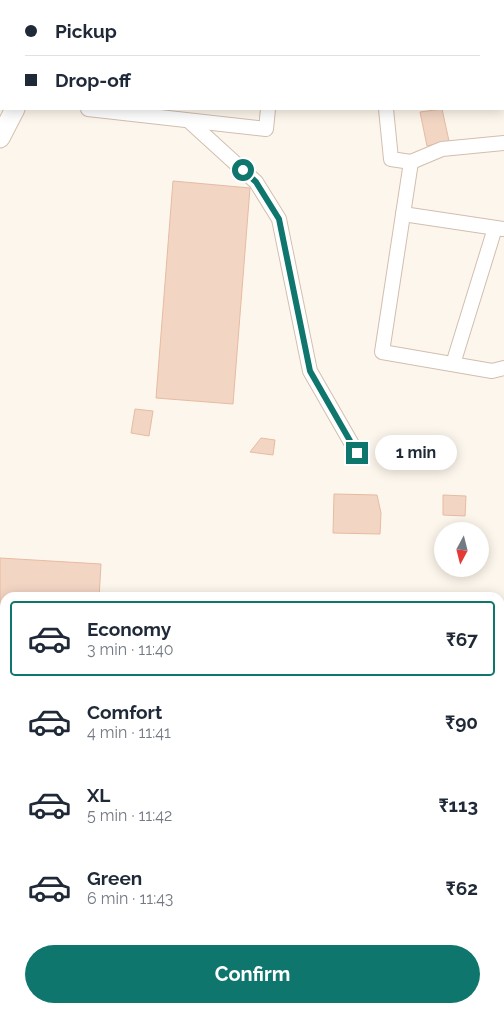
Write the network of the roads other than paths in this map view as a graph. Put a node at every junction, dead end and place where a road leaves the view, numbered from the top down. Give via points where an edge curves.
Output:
1 (14, 110) edge
2 (96, 110) edge
3 (268, 110) edge
4 (386, 110) edge
5 (189, 121) junction
6 (0, 138) edge
7 (504, 143) edge
8 (411, 162) junction
9 (403, 214) junction
10 (500, 228) edge
11 (453, 364) junction
12 (504, 368) edge
13 (357, 453) dead end

1 - 6 main road
2 - 5 street
3 - 5 street via 266,129
4 - 8 street via 391,159
5 - 13 street via 256,182 279,219 310,371
7 - 8 street via 442,149
8 - 9 street
9 - 10 street
9 - 11 street via 382,352
10 - 11 street
11 - 12 street via 492,370

